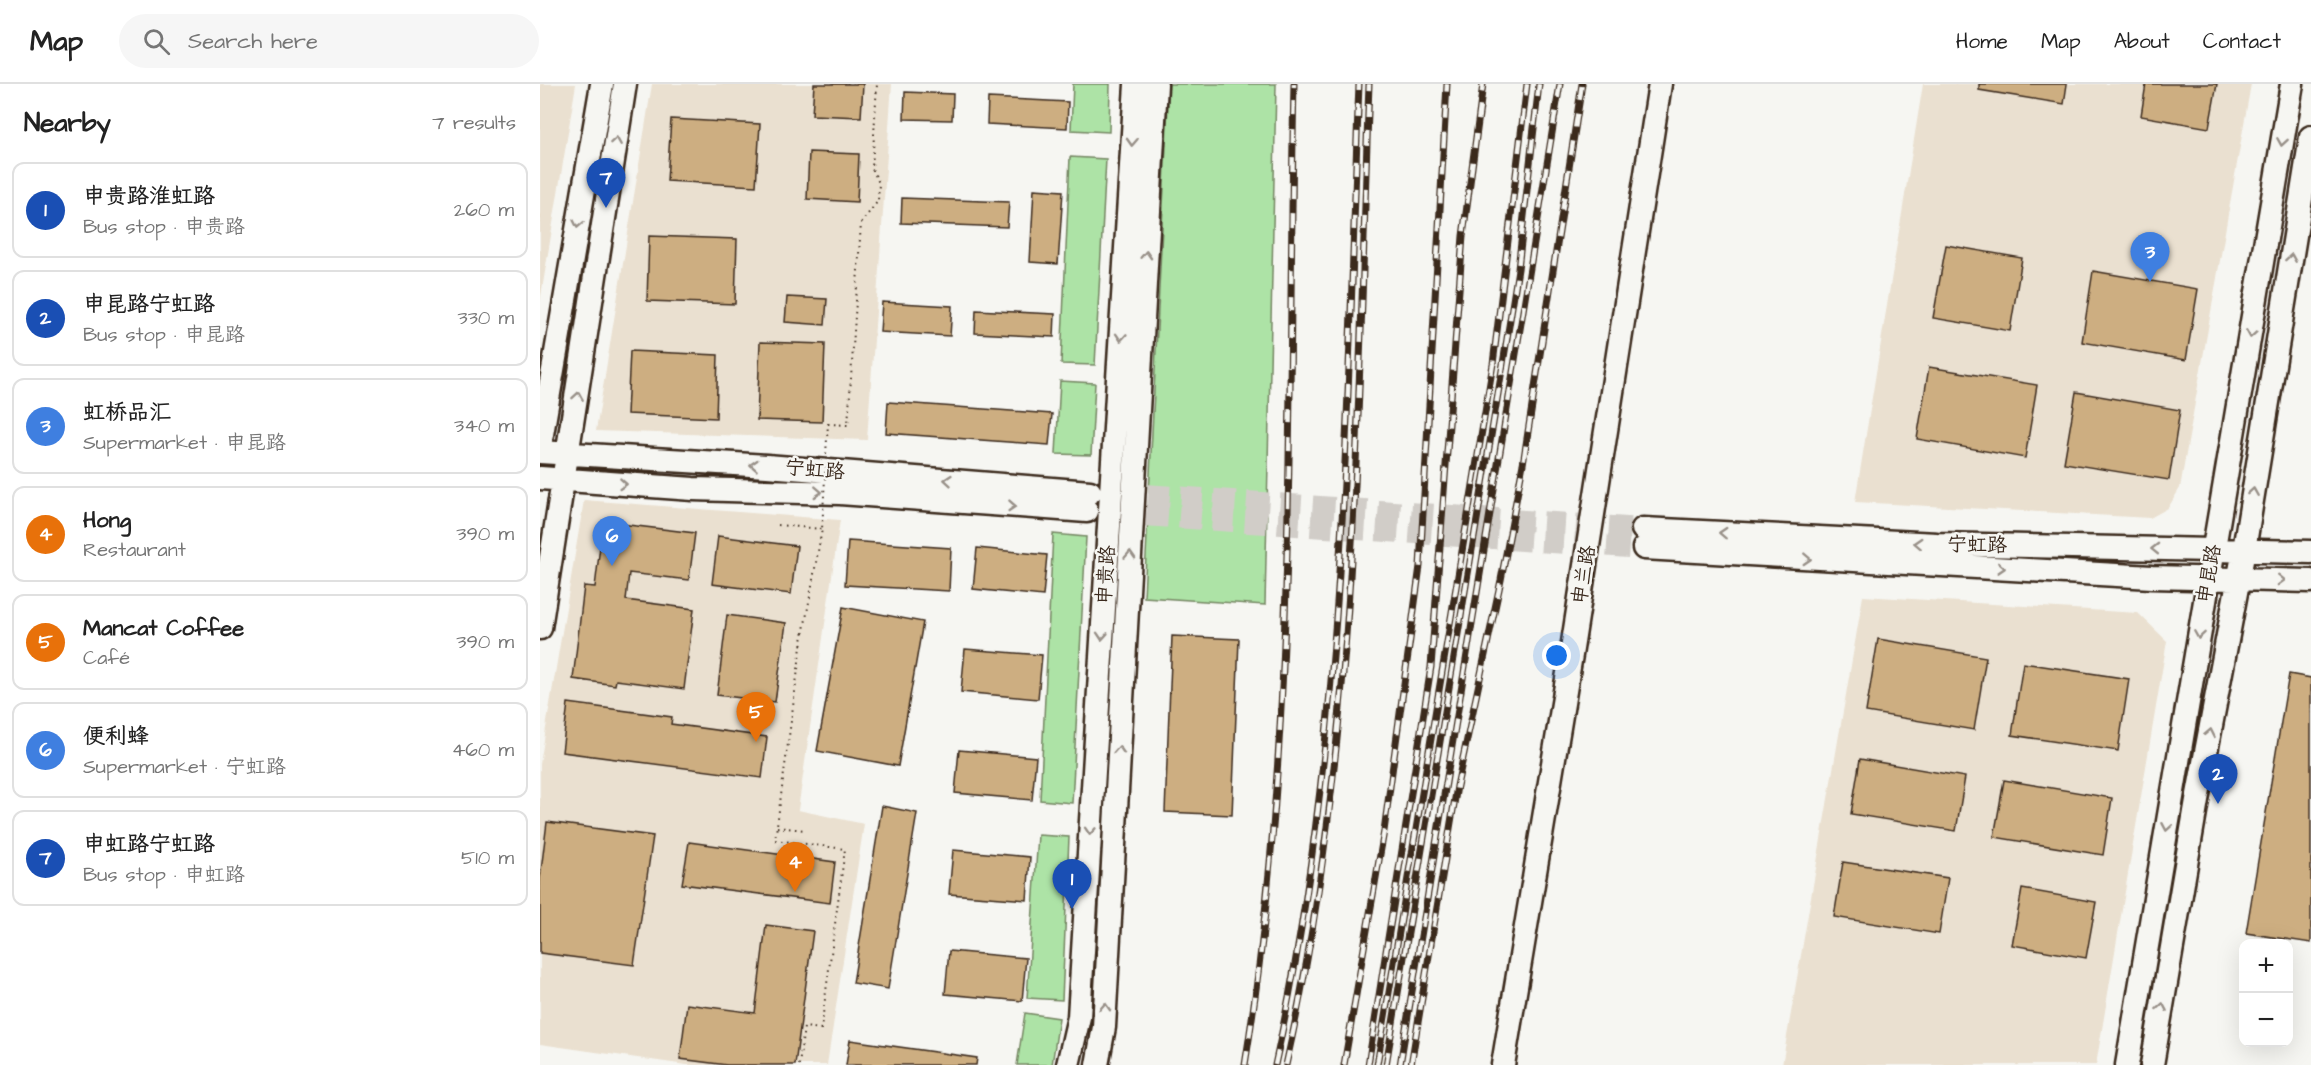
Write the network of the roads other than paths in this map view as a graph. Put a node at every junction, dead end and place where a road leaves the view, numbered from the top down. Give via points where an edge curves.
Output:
1 (602, 84) edge
2 (625, 84) edge
3 (1136, 84) edge
4 (1156, 84) edge
5 (1660, 84) edge
6 (2292, 84) edge
7 (2311, 137) edge
8 (540, 446) edge
9 (540, 452) edge
10 (569, 454) junction
11 (540, 478) edge
12 (565, 480) junction
13 (2213, 550) junction
14 (2244, 550) junction
15 (2311, 552) edge
16 (2208, 577) junction
17 (2238, 579) junction
18 (2311, 581) edge
19 (540, 628) edge
20 (1068, 1065) edge
21 (1097, 1065) edge
22 (1503, 1065) edge
23 (2127, 1065) edge
24 (2152, 1065) edge

1 -> 8 main road
10 -> 2 main road
3 -> 20 main road, 申贵路 via 1079,1017
21 -> 4 main road, 申贵路 via 1104,1027
5 - 22 main road, 申兰路
6 -> 13 main road, 申昆路
14 -> 7 main road, 申昆路
9 - 10 main road, 宁虹路
10 - 12 main road
12 -> 10 main road, 宁虹路 via 693,489 1089,501 766,466
11 - 12 main road, 宁虹路
12 - 19 main road
13 - 14 main road, 宁虹路
13 - 16 main road, 申昆路
13 -> 16 main road, 宁虹路 via 1643,539 1753,556
14 - 15 main road, 宁虹路
14 - 17 main road, 申昆路
16 - 17 main road, 宁虹路
16 -> 23 main road, 申昆路
17 -> 18 main road, 宁虹路
24 -> 17 main road, 申昆路

